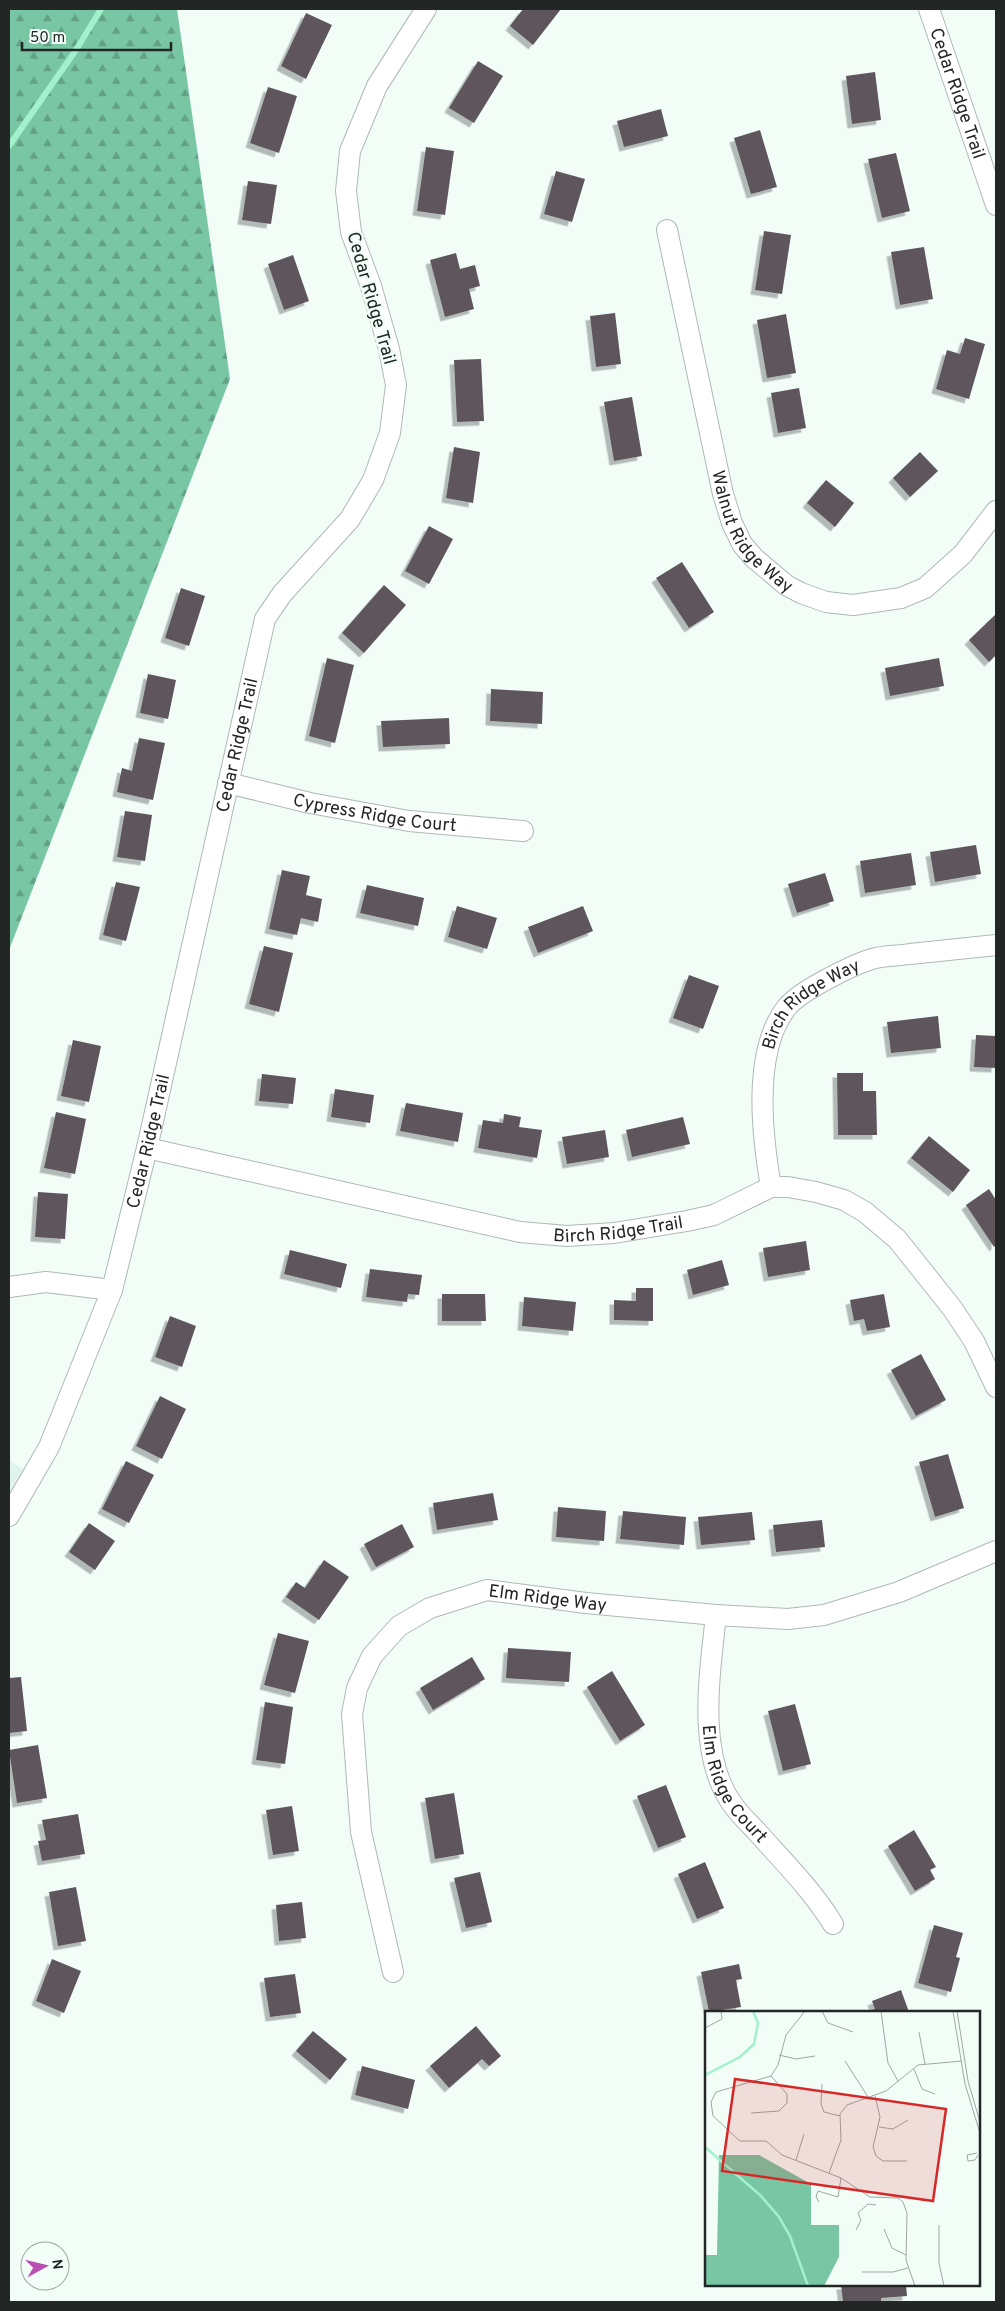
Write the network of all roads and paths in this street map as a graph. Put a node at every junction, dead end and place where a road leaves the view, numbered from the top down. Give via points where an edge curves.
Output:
1 (426, 9) edge
2 (929, 9) edge
3 (996, 205) edge
4 (667, 230) dead end
5 (996, 511) edge
6 (228, 783) junction
7 (523, 831) dead end
8 (996, 945) edge
9 (148, 1148) junction
10 (771, 1187) junction
11 (9, 1287) edge
12 (112, 1290) junction
13 (996, 1387) edge
14 (9, 1516) edge
15 (996, 1551) edge
16 (716, 1615) junction
17 (833, 1924) dead end
18 (392, 1972) dead end

1 - 6 street, Cedar Ridge Trail via 377,86 350,151 346,191 351,232 371,286 396,385 390,433 373,480 350,519 282,594 265,619
2 - 3 street, Cedar Ridge Trail
4 - 5 street, Walnut Ridge Way via 723,494 742,544 754,558 786,585 826,602 853,605 901,598 925,588 963,554
6 - 7 street, Cypress Ridge Court via 310,803 409,821
6 - 9 street, Cedar Ridge Trail
8 - 10 street, Birch Ridge Way via 873,958 831,976 788,1006 776,1024 767,1049 763,1103
9 - 10 street, Birch Ridge Trail via 520,1232 567,1236 614,1233 714,1215
9 - 12 street, Cedar Ridge Trail
10 - 13 street, Birch Ridge Trail via 788,1187 844,1200 865,1212 897,1239 958,1316
11 - 12 street via 46,1282
12 - 14 street, Cedar Ridge Trail via 49,1447
15 - 16 street, Elm Ridge Way via 899,1592 824,1615 788,1619
16 - 17 street, Elm Ridge Court via 710,1663 709,1734 716,1771 732,1804 819,1900
16 - 18 street, Elm Ridge Way via 487,1590 430,1608 399,1626 372,1656 357,1688 352,1714 362,1832

